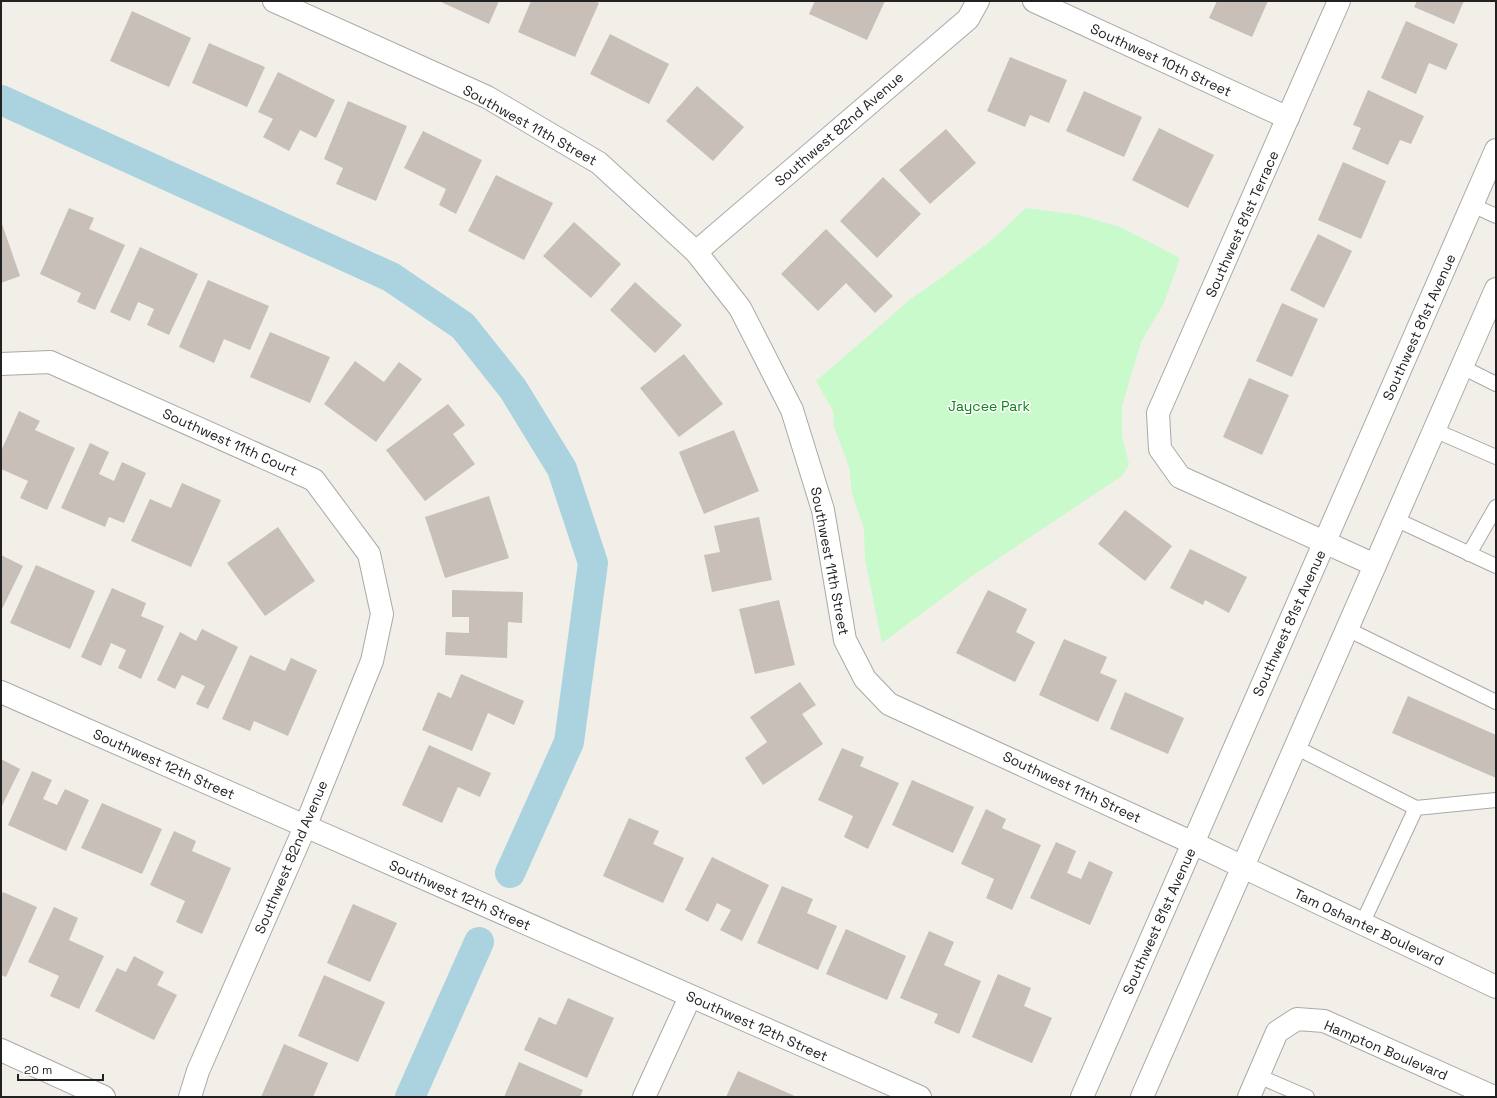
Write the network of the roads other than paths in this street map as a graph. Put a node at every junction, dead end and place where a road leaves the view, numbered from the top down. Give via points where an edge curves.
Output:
1 (274, 1) edge
2 (978, 1) edge
3 (1034, 1) edge
4 (1339, 1) edge
5 (1288, 118) junction
6 (1496, 150) edge
7 (1472, 205) junction
8 (1496, 216) edge
9 (696, 252) junction
10 (1496, 289) edge
11 (1, 364) edge
12 (1462, 368) junction
13 (1496, 384) edge
14 (1434, 430) junction
15 (1496, 457) edge
16 (1496, 507) edge
17 (1395, 519) junction
18 (1324, 542) junction
19 (1469, 554) junction
20 (1375, 565) junction
21 (1496, 566) edge
22 (382, 614) joint
23 (1347, 629) junction
24 (1, 692) edge
25 (1496, 702) edge
26 (1295, 747) junction
27 (1496, 800) edge
28 (1416, 808) junction
29 (305, 827) junction
30 (1193, 843) junction
31 (1243, 867) junction
32 (1362, 924) junction
33 (1496, 987) edge
34 (690, 997) junction
35 (1, 1050) edge
36 (1258, 1076) junction
37 (104, 1097) edge
38 (190, 1097) edge
39 (644, 1097) edge
40 (920, 1097) edge
41 (1082, 1097) edge
42 (1142, 1097) edge
43 (1249, 1097) edge
44 (1307, 1097) edge
45 (1494, 1097) edge

1 - 9 street, Southwest 11th Street via 487,97 599,163
2 - 9 street, Southwest 82nd Avenue via 968,19
3 - 5 street, Southwest 10th Street
4 - 5 street, Southwest 81st Terrace
5 - 18 street, Southwest 81st Terrace via 1158,413 1160,449 1180,477
6 - 7 street, Southwest 81st Avenue
7 - 8 lane
7 - 18 street, Southwest 81st Avenue
9 - 30 street, Southwest 11th Street via 740,308 792,410 823,510 845,640 864,679 890,704
10 - 12 street
11 - 22 street, Southwest 11th Court via 50,362 314,480 369,554
12 - 13 lane
12 - 14 street
14 - 15 lane
14 - 17 street
16 - 19 lane
17 - 19 lane
17 - 20 street
18 - 20 street
18 - 30 street, Southwest 81st Avenue
19 - 21 lane
20 - 23 street
22 - 29 street, Southwest 82nd Avenue via 372,661
23 - 25 lane
23 - 26 street
24 - 29 street, Southwest 12th Street
26 - 28 lane
26 - 31 street
27 - 28 lane
28 - 32 lane
29 - 34 street, Southwest 12th Street
29 - 38 street, Southwest 82nd Avenue via 198,1071
30 - 31 street, Southwest 11th Street
30 - 41 street, Southwest 81st Avenue
31 - 32 street, Tam Oshanter Boulevard
31 - 42 street
32 - 33 street, Tam Oshanter Boulevard
34 - 39 street
34 - 40 street, Southwest 12th Street
35 - 37 street
36 - 43 street, Hampton Boulevard
36 - 44 lane
36 - 45 street, Hampton Boulevard via 1277,1032 1297,1019 1324,1021

